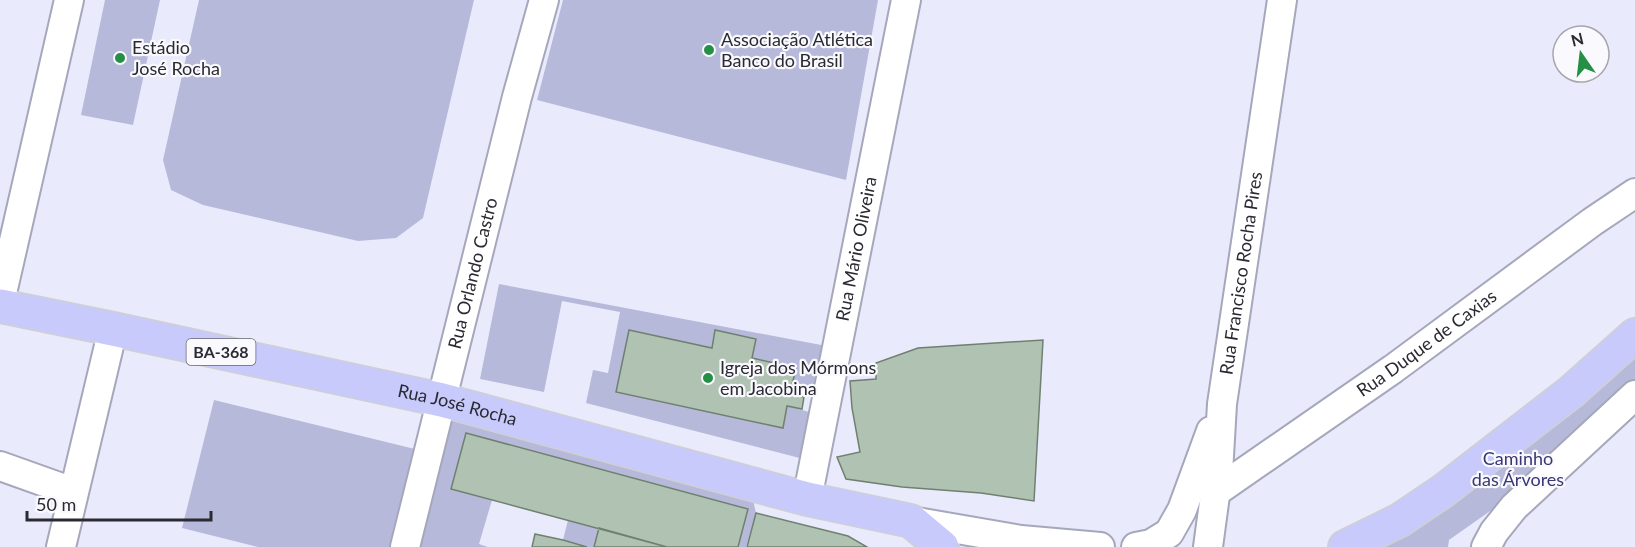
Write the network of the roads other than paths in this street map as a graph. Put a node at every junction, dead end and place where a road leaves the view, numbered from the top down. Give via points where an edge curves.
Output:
1 (69, 0) edge
2 (544, 0) edge
3 (906, 0) edge
4 (1282, 0) edge
5 (1635, 193) edge
6 (0, 304) edge
7 (113, 329) junction
8 (1635, 335) edge
9 (1635, 395) edge
10 (442, 400) junction
11 (1222, 404) junction
12 (0, 466) edge
13 (73, 492) junction
14 (1214, 493) junction
15 (807, 499) junction
16 (912, 520) junction
17 (61, 547) edge
18 (405, 547) edge
19 (942, 547) edge
20 (1100, 547) edge
21 (1136, 547) edge
22 (1208, 547) edge
23 (1345, 547) edge
24 (1486, 547) edge

1 - 6 street
2 - 10 street, Rua Orlando Castro
3 - 15 street, Rua Mário Oliveira
4 - 11 street, Rua Francisco Rocha Pires
5 - 14 street, Rua Duque de Caxias via 1394,369
6 - 7 main road, Rua José Rocha / BA-368
7 - 10 main road, Rua José Rocha / BA-368
7 - 13 street
8 - 23 main road via 1571,392 1443,491 1400,520
9 - 24 street via 1514,507
10 - 15 main road, Rua José Rocha
10 - 18 street, Rua Orlando Castro
11 - 14 street, Rua Francisco Rocha Pires
11 - 21 street via 1182,510 1169,533 1151,544
12 - 13 street
13 - 17 street
14 - 22 street, Rua Francisco Rocha Pires
15 - 16 main road, Rua José Rocha
16 - 19 main road
16 - 20 street via 1021,540

